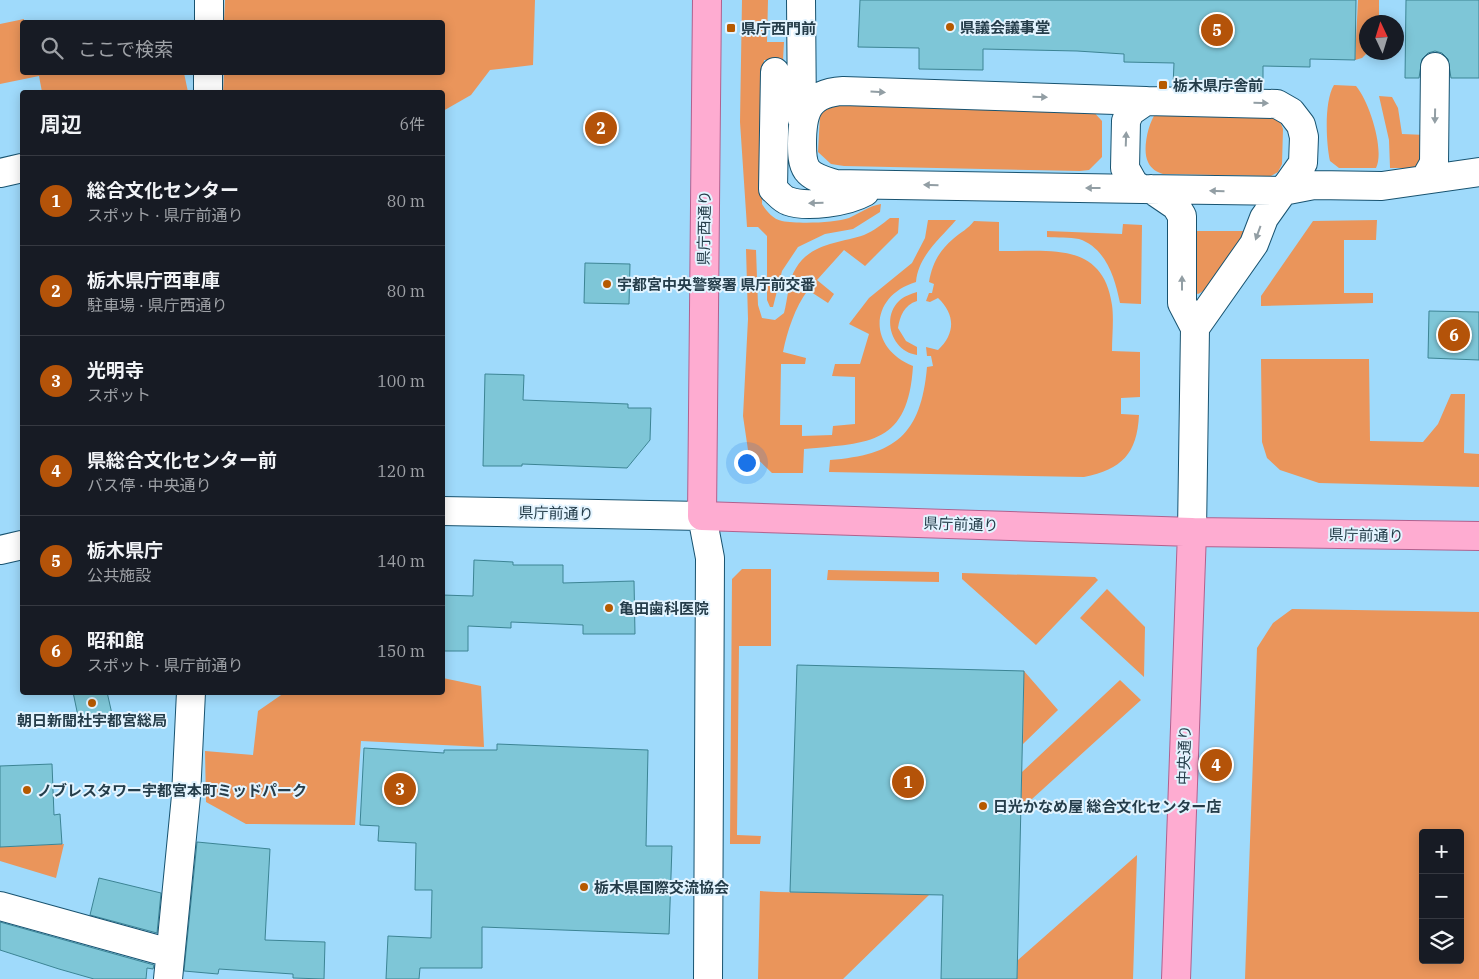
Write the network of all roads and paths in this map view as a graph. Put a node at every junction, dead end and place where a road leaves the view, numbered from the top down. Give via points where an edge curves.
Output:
1 (209, 0) edge
2 (706, 0) edge
3 (801, 0) edge
4 (209, 20) edge
5 (800, 36) junction
6 (1435, 67) dead end
7 (775, 72) dead end
8 (208, 75) edge
9 (208, 90) edge
10 (843, 91) junction
11 (1146, 101) junction
12 (802, 119) junction
13 (20, 168) edge
14 (1479, 172) edge
15 (0, 173) edge
16 (1425, 179) junction
17 (879, 184) junction
18 (1147, 189) junction
19 (1283, 191) junction
20 (1195, 328) junction
21 (445, 511) edge
22 (702, 516) junction
23 (1192, 532) junction
24 (1479, 536) edge
25 (20, 545) edge
26 (0, 550) edge
27 (192, 695) edge
28 (0, 906) edge
29 (169, 966) edge
30 (708, 979) edge
31 (1176, 979) edge

1 - 4 street
2 - 22 main road, 県庁西通り
3 - 5 street
5 - 10 street via 808,66 816,79
5 - 12 street
6 -> 16 street via 1434,163
17 -> 7 street via 842,201 824,203 787,201 773,189
8 - 9 street
10 -> 11 street
10 - 12 street via 819,97
18 -> 11 street via 1134,184 1125,168 1126,121 1130,112
11 -> 19 street via 1276,104 1291,112 1304,137 1303,163
12 - 17 street via 802,156 807,171 835,184
13 - 15 street
14 - 16 street
16 - 19 street via 1382,186 1314,185
18 -> 17 street
19 -> 18 street
20 -> 18 street via 1182,303 1182,216 1176,206
19 -> 20 street via 1264,218 1254,244
20 - 23 street
21 - 22 street, 県庁前通り
22 - 23 main road, 県庁前通り
22 - 30 street via 710,558
23 - 24 main road, 県庁前通り
23 - 31 main road, 中央通り
25 - 26 street
27 - 29 street via 186,796
28 - 29 street

